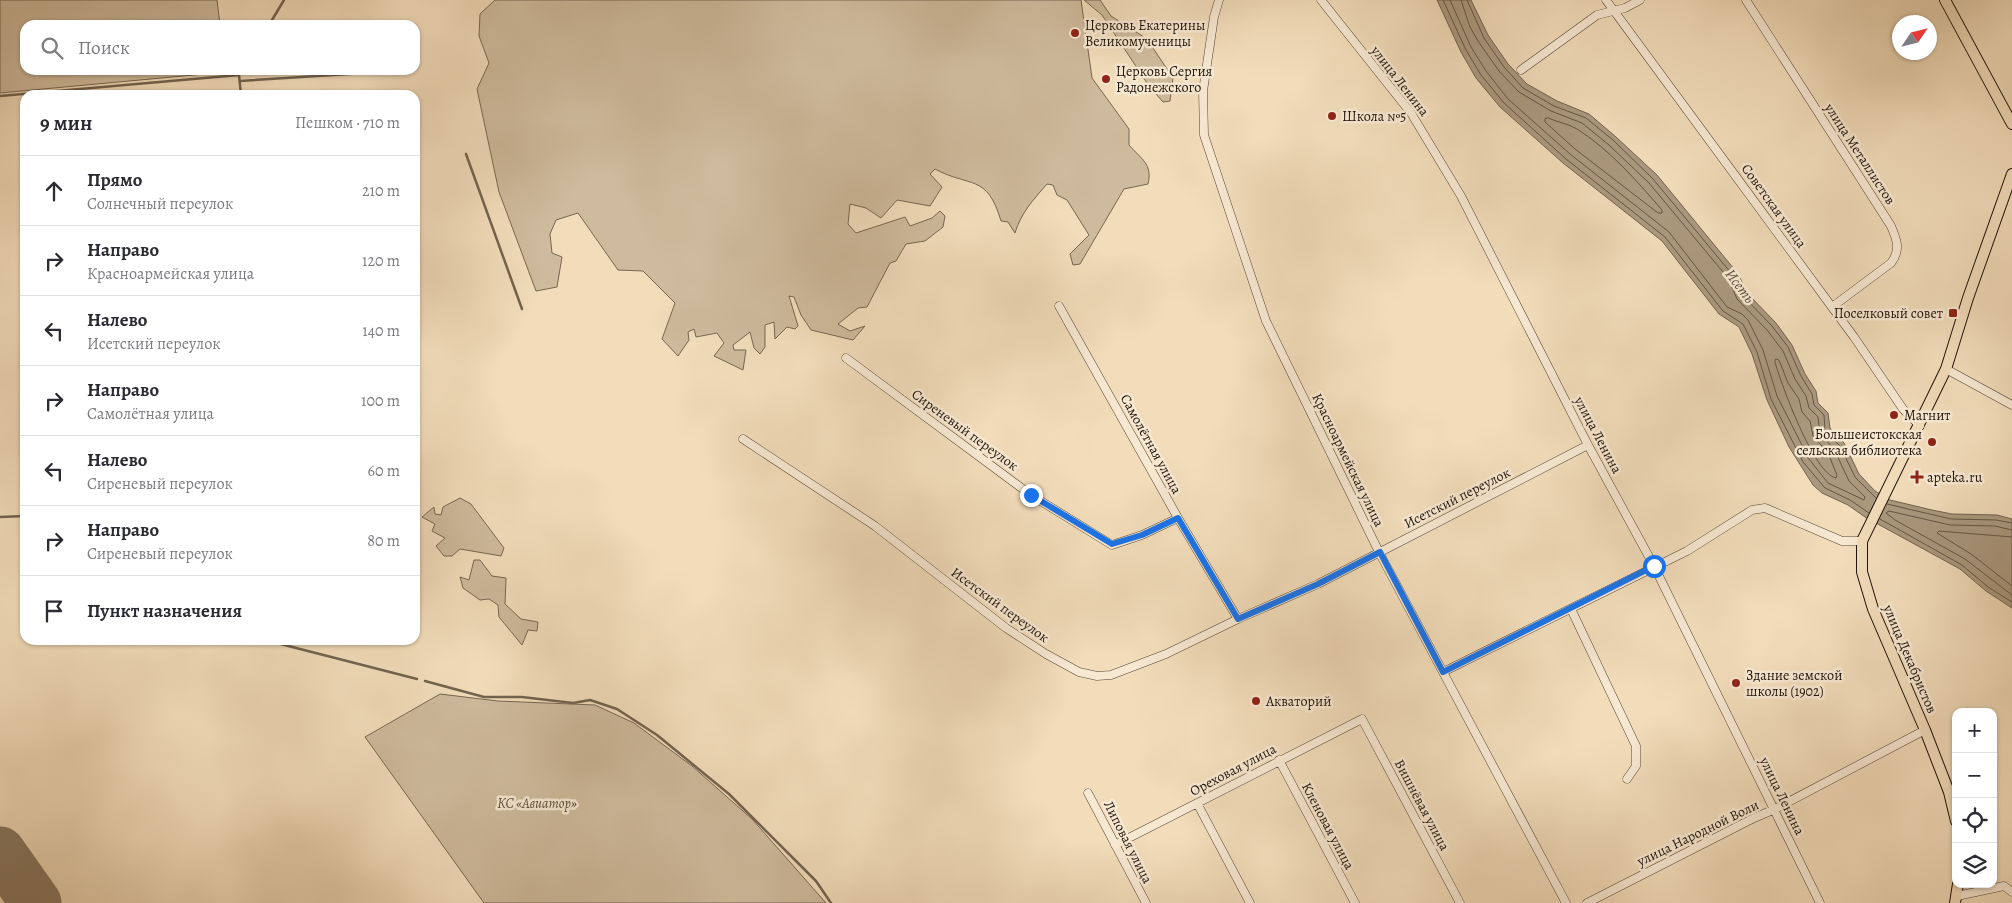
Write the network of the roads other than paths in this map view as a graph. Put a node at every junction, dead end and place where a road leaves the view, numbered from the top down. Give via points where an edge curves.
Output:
1 (1219, 0) edge
2 (1321, 0) edge
3 (1606, 0) edge
4 (1640, 0) edge
5 (1746, 0) edge
6 (1945, 0) edge
7 (1614, 9) junction
8 (1521, 70) dead end
9 (2012, 124) edge
10 (2012, 174) edge
11 (1059, 306) dead end
12 (1832, 307) junction
13 (846, 358) dead end
14 (1946, 369) junction
15 (2012, 405) edge
16 (1920, 426) junction
17 (743, 439) dead end
18 (1588, 445) junction
19 (1178, 518) junction
20 (1864, 538) junction
21 (1380, 552) junction
22 (1654, 566) junction
23 (1571, 609) junction
24 (1238, 619) junction
25 (1443, 672) junction
26 (1362, 719) joint
27 (1925, 730) junction
28 (1279, 760) junction
29 (1627, 779) dead end
30 (1088, 793) dead end
31 (1198, 803) junction
32 (1952, 804) edge
33 (1775, 809) junction
34 (1115, 845) junction
35 (2012, 892) edge
36 (1956, 899) edge
37 (1146, 903) edge
38 (1250, 903) edge
39 (1355, 903) edge
40 (1460, 903) edge
41 (1566, 903) edge
42 (1587, 903) edge
43 (1820, 903) edge

1 - 21 street, Красноармейская улица via 1203,91 1204,136 1266,321
2 - 18 street, улица Ленина via 1411,113 1434,150 1461,196
3 - 7 street, Советская улица
4 - 7 street via 1625,8
5 - 12 street, улица Металлистов via 1891,226 1898,242 1898,254 1891,263
6 - 9 main road
7 - 8 street via 1597,15
7 - 12 street, Советская улица
10 - 14 main road
11 - 19 street, Самолётная улица
12 - 16 street, Советская улица via 1903,409
13 - 19 street, Сиреневый переулок via 1031,495 1112,544 1142,535
14 - 15 street
14 - 16 main road
16 - 20 main road
17 - 24 street, Исетский переулок via 875,526 1006,628 1080,672 1111,675 1166,654
18 - 21 street, Исетский переулок
18 - 22 street, улица Ленина
19 - 24 street, Самолётная улица
20 - 22 street via 1842,541 1765,508 1752,510 1687,551
20 - 27 main road, улица Декабристов via 1862,572 1873,609
21 - 24 street, Исетский переулок
21 - 25 street, Красноармейская улица
22 - 23 street
22 - 33 street, улица Ленина
23 - 25 street
23 - 29 street via 1636,746 1636,766
25 - 41 street, Красноармейская улица
26 - 28 street, Ореховая улица
26 - 40 street, Вишнёвая улица
27 - 32 main road, улица Декабристов
27 - 33 street, улица Народной Воли
28 - 31 street, Ореховая улица
28 - 39 street, Кленовая улица
30 - 34 street, Липовая улица
31 - 34 street, Ореховая улица
31 - 38 street
33 - 42 street, улица Народной Воли
33 - 43 street, улица Ленина
34 - 37 street, Липовая улица
35 - 36 street via 2004,886

